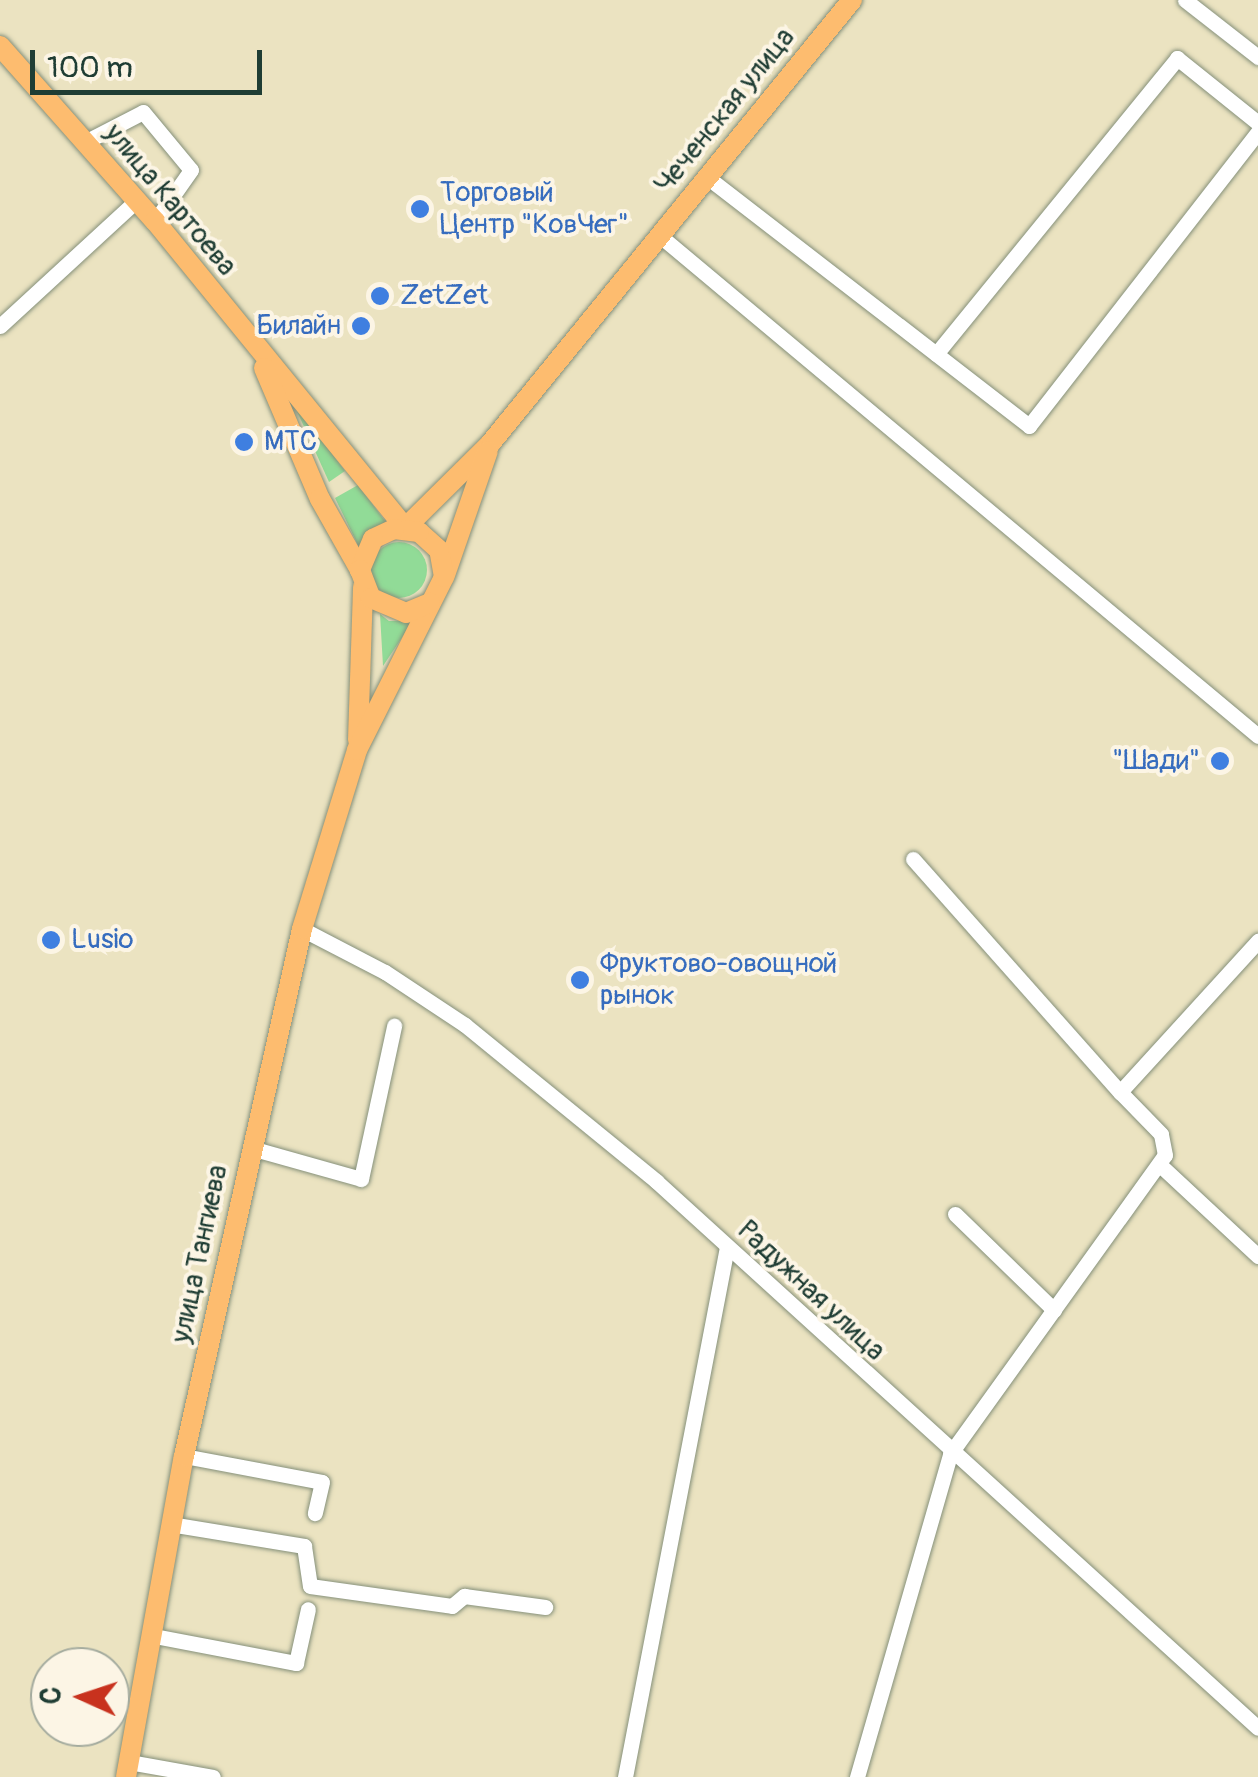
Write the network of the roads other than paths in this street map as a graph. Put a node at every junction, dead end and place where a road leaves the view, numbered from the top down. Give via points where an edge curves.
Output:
1 (852, 0) edge
2 (1185, 0) edge
3 (0, 46) edge
4 (1258, 57) edge
5 (1258, 122) edge
6 (1258, 132) edge
7 (85, 142) junction
8 (706, 177) junction
9 (137, 200) junction
10 (155, 220) junction
11 (659, 236) junction
12 (0, 326) edge
13 (255, 348) junction
14 (936, 354) junction
15 (490, 444) junction
16 (405, 528) junction
17 (444, 577) junction
18 (362, 579) junction
19 (430, 602) junction
20 (1258, 736) edge
21 (357, 750) junction
22 (913, 859) dead end
23 (302, 929) junction
24 (1258, 941) edge
25 (394, 1026) dead end
26 (1120, 1092) junction
27 (251, 1148) junction
28 (1160, 1165) junction
29 (955, 1214) dead end
30 (727, 1247) junction
31 (1258, 1256) edge
32 (1054, 1310) junction
33 (950, 1454) junction
34 (184, 1456) junction
35 (316, 1513) dead end
36 (170, 1524) junction
37 (545, 1608) dead end
38 (308, 1609) dead end
39 (149, 1634) junction
40 (1258, 1728) edge
41 (128, 1770) edge
42 (213, 1777) edge
43 (625, 1777) edge
44 (857, 1777) edge

1 - 8 main road, Чеченская улица
2 - 4 street
3 - 7 main road, улица Картоева
5 - 14 street via 1176,58
6 - 14 street via 1029,426
7 - 9 main road, улица Картоева
7 - 10 street via 143,112 191,170
8 - 11 main road, Чеченская улица
8 - 14 street
9 - 10 main road, улица Картоева
9 - 12 street
10 - 13 main road, улица Картоева
11 - 15 main road, Чеченская улица
11 - 20 street
13 - 16 main road, улица Картоева
13 - 18 main road, улица Картоева
15 - 16 main road, Чеченская улица
15 - 17 main road, Чеченская улица
16 - 17 main road via 439,550
16 - 18 main road via 374,539
17 - 19 main road
18 - 19 main road via 392,612
18 - 21 main road
19 - 21 main road
21 - 23 main road, улица Тангиева
22 - 26 street
23 - 27 main road, улица Тангиева
23 - 30 street, Радужная улица via 385,972 465,1025
24 - 26 street
25 - 27 street via 361,1179
26 - 28 street via 1161,1134
27 - 34 main road, улица Тангиева
28 - 31 street
28 - 32 street
29 - 32 street
30 - 33 street, Радужная улица
30 - 43 street
32 - 33 street
33 - 40 street, Радужная улица
33 - 44 street
34 - 35 street via 322,1482
34 - 36 main road, улица Тангиева
36 - 37 street via 304,1546 310,1586 452,1606 464,1596
36 - 39 main road, улица Тангиева
38 - 39 street via 296,1662
39 - 41 main road, улица Тангиева
41 - 42 street

